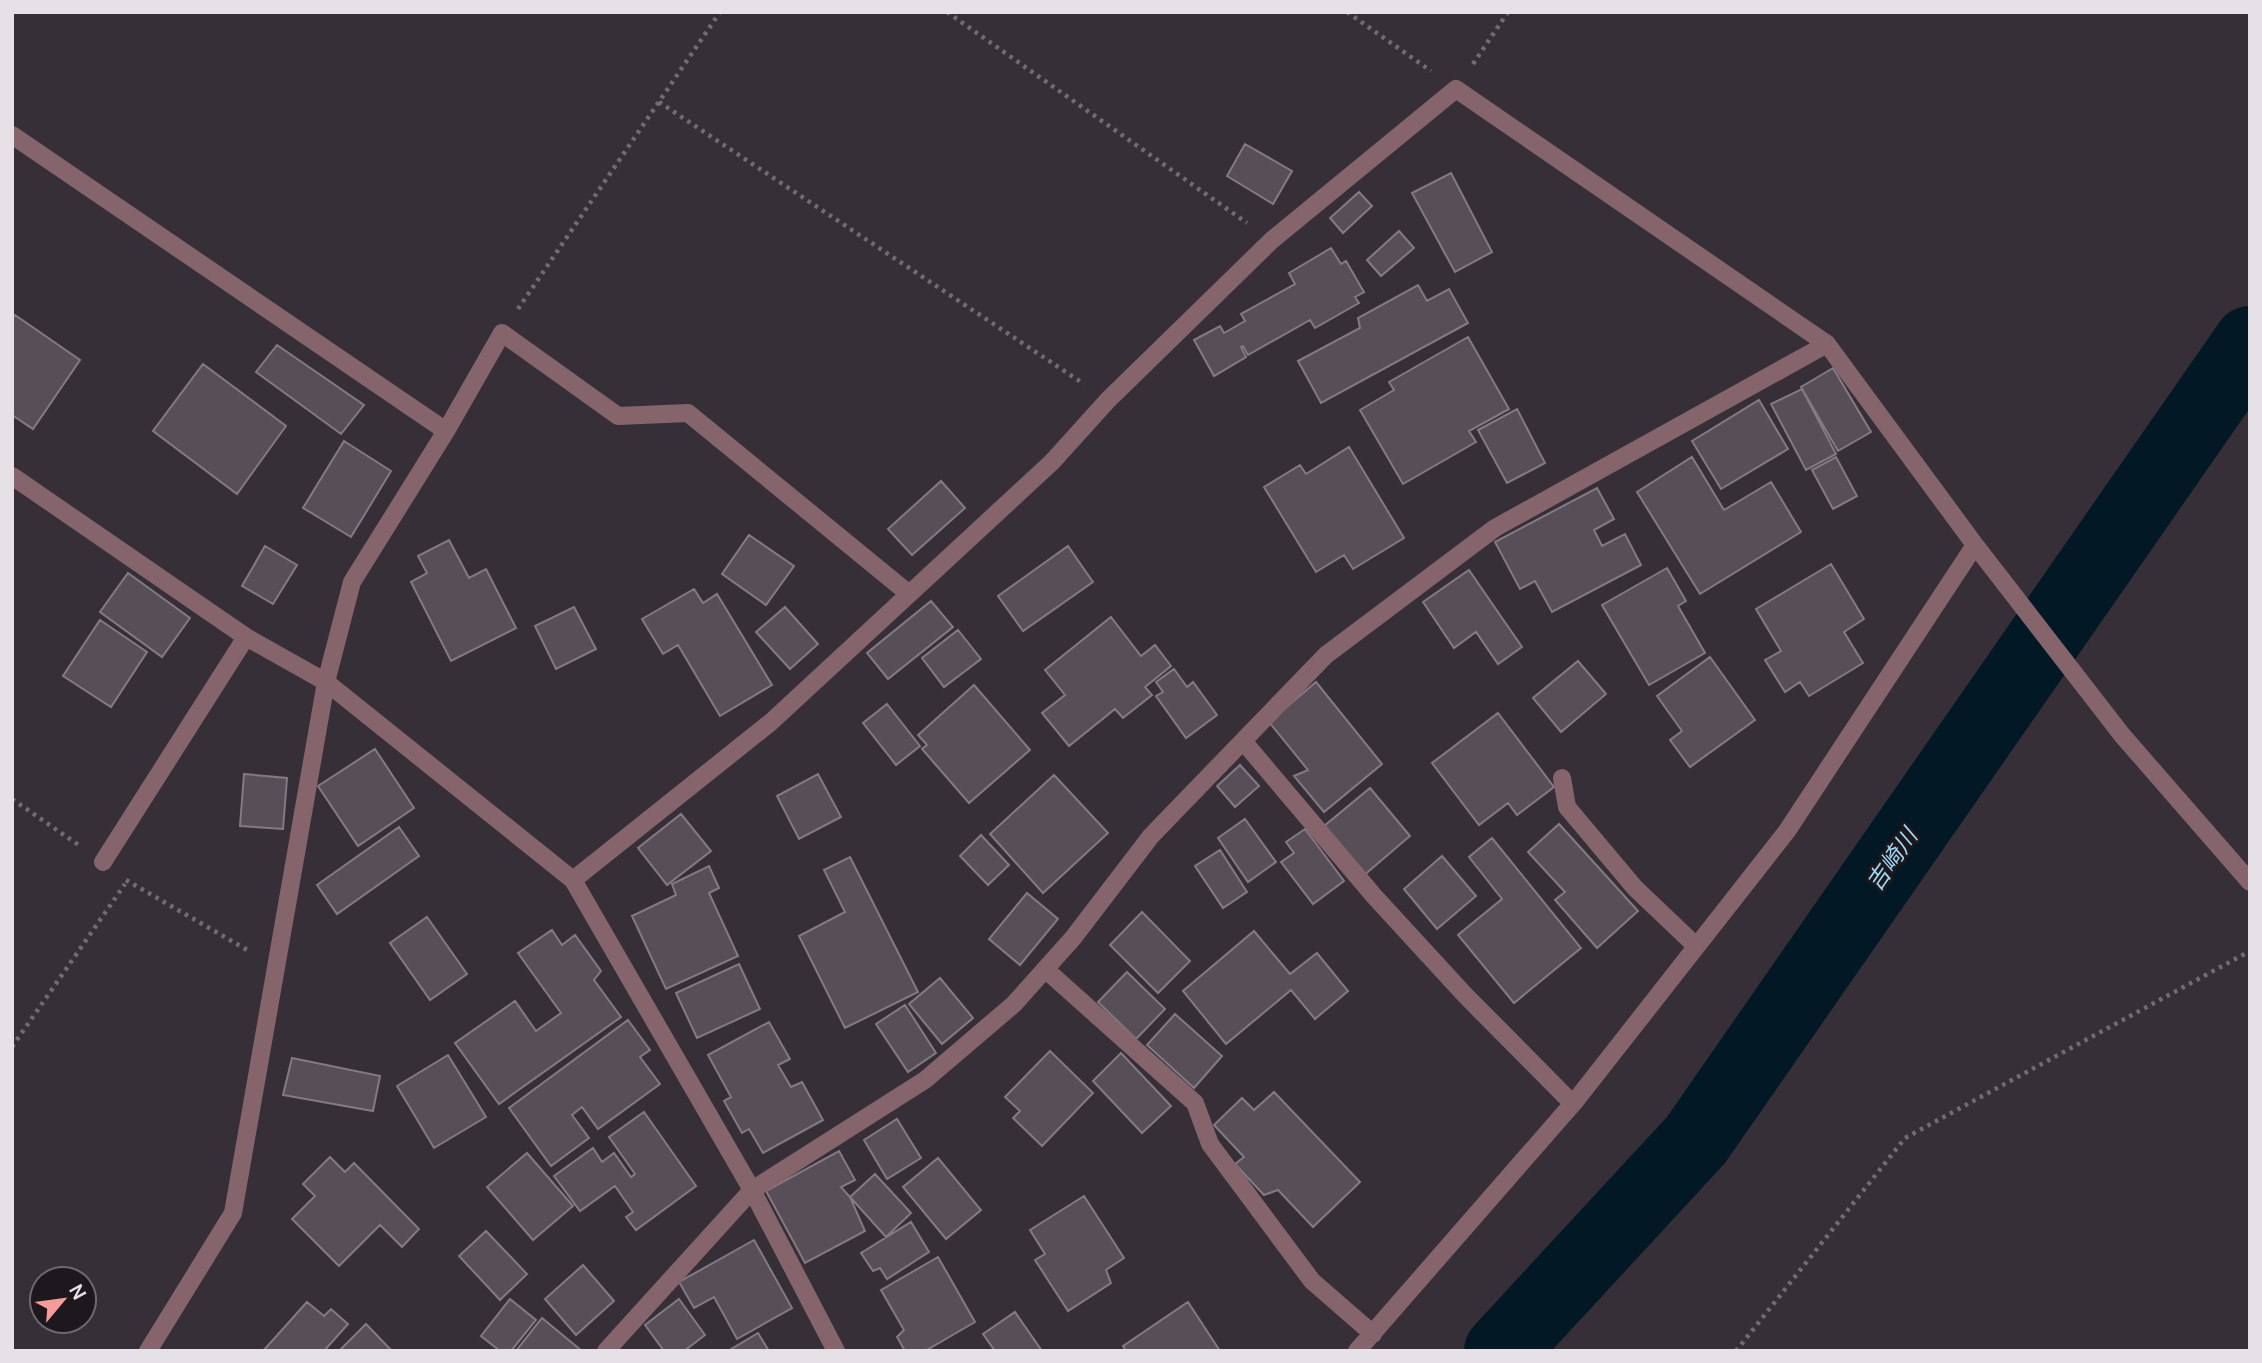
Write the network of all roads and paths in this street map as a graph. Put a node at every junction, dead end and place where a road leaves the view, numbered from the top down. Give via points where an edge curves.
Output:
1 (720, 12) edge
2 (947, 12) edge
3 (1347, 12) edge
4 (1508, 12) edge
5 (1456, 89) junction
6 (659, 102) junction
7 (12, 135) edge
8 (1272, 240) junction
9 (502, 333) junction
10 (1827, 344) junction
11 (1108, 400) junction
12 (446, 431) junction
13 (12, 476) edge
14 (1975, 545) junction
15 (908, 593) junction
16 (246, 637) junction
17 (326, 682) junction
18 (1243, 741) junction
19 (1562, 778) dead end
20 (12, 799) edge
21 (103, 862) junction
22 (573, 880) junction
23 (128, 881) junction
24 (2250, 882) edge
25 (1696, 946) junction
26 (2250, 951) edge
27 (277, 968) junction
28 (1045, 969) junction
29 (12, 1047) edge
30 (1572, 1103) junction
31 (752, 1190) junction
32 (1373, 1334) junction
33 (148, 1351) edge
34 (606, 1351) edge
35 (836, 1351) edge
36 (1357, 1351) edge
37 (1736, 1351) edge

1 - 6 path
2 - 8 path
3 - 5 path
4 - 5 path
5 - 8 street
5 - 10 street
6 - 9 path
6 - 11 path
7 - 12 street
8 - 11 street
9 - 12 street
9 - 15 street via 618,416 688,413
10 - 14 street
10 - 18 street via 1495,528 1326,655
11 - 15 street via 1052,462
12 - 17 street via 352,582
13 - 16 street
14 - 24 street via 2122,735
14 - 25 street via 1787,831
15 - 22 street via 771,722
16 - 17 street
16 - 21 street
17 - 22 street
17 - 27 street
18 - 28 street via 1151,836
18 - 30 street via 1374,896
19 - 25 street via 1567,807 1635,888
20 - 21 path
21 - 23 path
22 - 31 street
23 - 27 path
23 - 29 path
25 - 30 street
26 - 37 path via 1905,1138
27 - 33 street via 233,1213
28 - 31 street via 1014,1004 925,1080
28 - 32 street via 1195,1103 1210,1143 1312,1281
30 - 32 street
31 - 34 street
31 - 35 street
32 - 36 street

